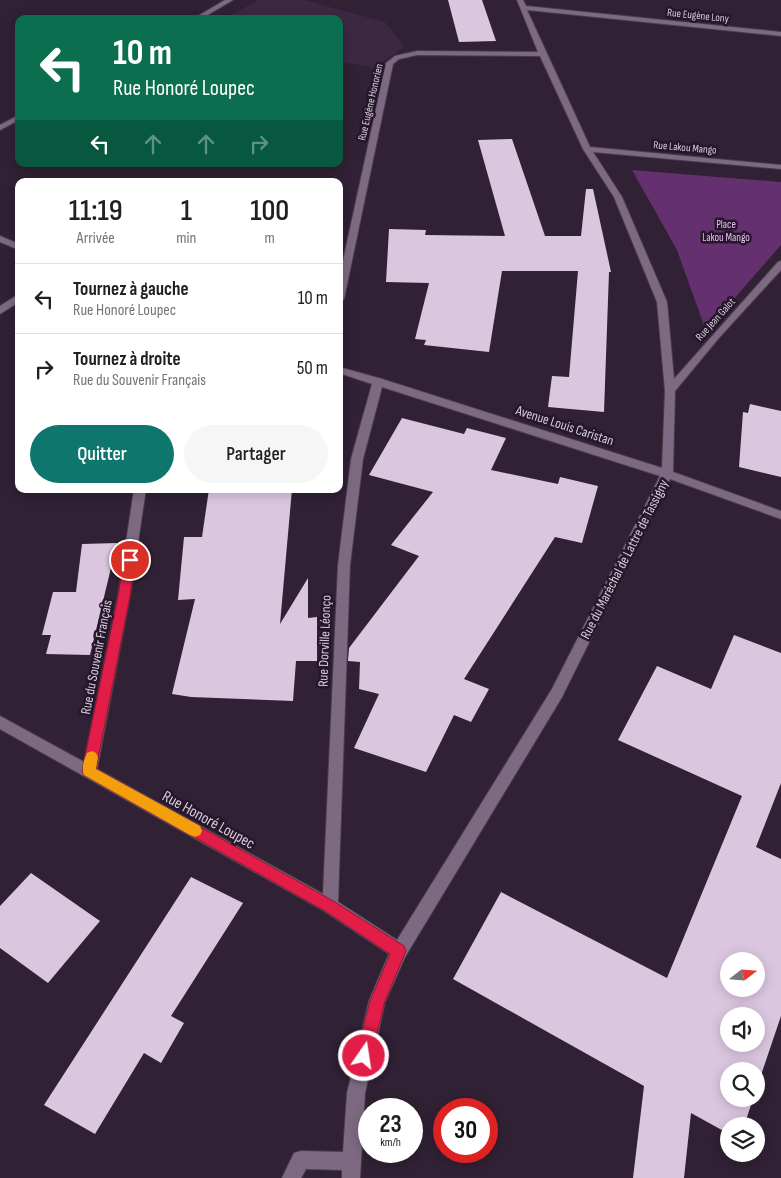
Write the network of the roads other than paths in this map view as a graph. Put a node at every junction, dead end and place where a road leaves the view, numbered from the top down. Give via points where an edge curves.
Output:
1 (230, 0) edge
2 (520, 0) edge
3 (523, 8) junction
4 (203, 15) edge
5 (780, 32) edge
6 (544, 54) junction
7 (15, 119) edge
8 (0, 128) edge
9 (586, 149) junction
10 (781, 167) edge
11 (0, 239) edge
12 (15, 245) edge
13 (781, 264) edge
14 (343, 280) edge
15 (15, 300) edge
16 (0, 311) edge
17 (343, 371) edge
18 (378, 382) junction
19 (670, 391) junction
20 (667, 474) junction
21 (139, 493) edge
22 (781, 515) edge
23 (0, 722) edge
24 (89, 771) junction
25 (330, 906) junction
26 (399, 951) junction
27 (351, 1170) edge
28 (291, 1178) edge

1 - 4 street
2 - 3 street, Rue du Maréchal de Lattre de Tassigny
3 - 5 street, Rue Eugène Lony
3 - 6 street, Rue du Maréchal de Lattre de Tassigny
6 - 9 street, Rue du Maréchal de Lattre de Tassigny
6 - 14 street, Rue Eugène Honorien via 417,53 397,57 390,63
7 - 8 street
9 - 10 street, Rue Lakou Mango
9 - 19 street, Rue du Maréchal de Lattre de Tassigny via 618,197 662,302
11 - 12 street
13 - 19 street, Rue Jean Galot
15 - 16 street
17 - 18 street, Avenue Louis Caristan
18 - 20 street, Avenue Louis Caristan
18 - 25 street, Rue Dorville Léonço via 356,459 344,565
19 - 20 street, Rue du Maréchal de Lattre de Tassigny
20 - 22 street, Avenue Louis Caristan
20 - 26 street, Rue du Maréchal de Lattre de Tassigny via 557,693
21 - 24 street, Rue du Souvenir Français via 124,596
23 - 24 street, Rue Honoré Loupec
24 - 25 street, Rue Honoré Loupec
25 - 26 street, Rue Honoré Loupec
26 - 27 street, Rue du Maréchal de Lattre de Tassigny via 378,1001 356,1093
27 - 28 street via 300,1160

